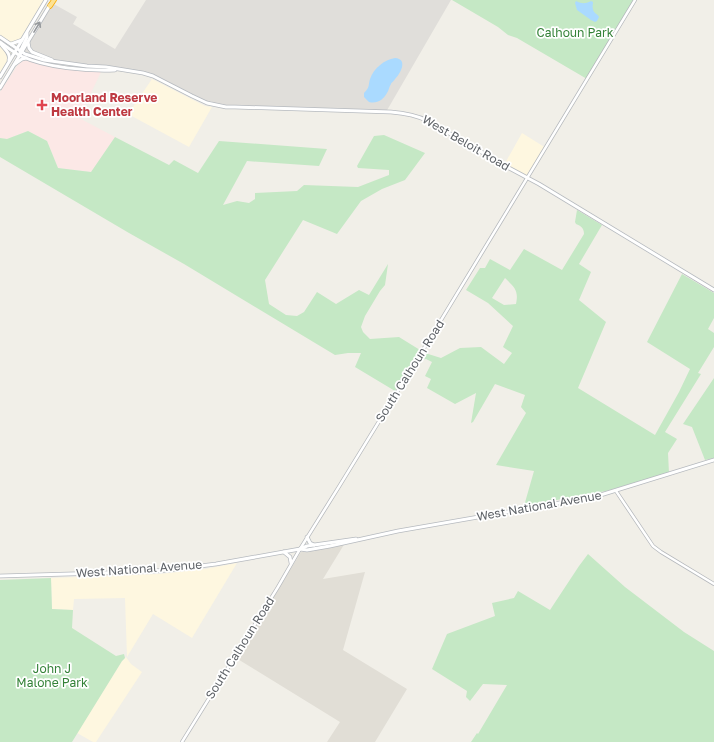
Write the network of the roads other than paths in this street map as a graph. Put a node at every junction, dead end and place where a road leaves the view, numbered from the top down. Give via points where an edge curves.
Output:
1 (46, 0) edge
2 (53, 0) edge
3 (635, 0) edge
4 (50, 6) joint
5 (27, 32) junction
6 (0, 37) edge
7 (22, 40) junction
8 (28, 42) junction
9 (0, 43) edge
10 (10, 44) junction
11 (19, 52) junction
12 (27, 58) junction
13 (9, 62) junction
14 (57, 62) junction
15 (14, 65) junction
16 (121, 70) junction
17 (0, 77) edge
18 (0, 88) edge
19 (527, 178) junction
20 (714, 290) edge
21 (714, 460) edge
22 (616, 491) junction
23 (307, 537) junction
24 (360, 539) junction
25 (316, 545) junction
26 (300, 548) junction
27 (282, 552) junction
28 (291, 563) junction
29 (0, 576) edge
30 (714, 584) edge
31 (182, 742) edge

1 - 5 main road
2 - 4 highway
3 - 19 street, South Calhoun Road
8 -> 4 main road
5 - 7 main road
5 - 11 main road
6 - 10 main road, West Beloit Road
7 - 10 main road
7 - 11 main road
8 - 11 main road
8 - 14 main road via 32,52
9 - 11 main road, West Beloit Road
9 - 13 main road via 10,57
10 - 11 main road, West Beloit Road
11 - 12 main road, West Beloit Road
11 - 13 main road
11 - 14 main road, West Beloit Road
11 - 15 main road
12 - 15 main road
12 - 16 main road, West Beloit Road via 59,66
13 - 17 main road
14 - 16 main road, West Beloit Road
15 - 18 main road
16 - 19 main road, West Beloit Road via 149,74 207,103 226,107 352,110 412,115 428,121
19 - 20 main road, West Beloit Road
19 - 23 street, South Calhoun Road
21 - 22 main road, West National Avenue
22 - 24 main road, West National Avenue via 582,500
22 - 30 street via 657,549
23 - 25 main road via 312,545
23 - 26 street, South Calhoun Road
24 - 25 main road, West National Avenue
24 - 26 main road, West National Avenue via 307,550
25 - 26 main road, West National Avenue
26 - 27 main road, West National Avenue
26 - 28 street, South Calhoun Road
27 - 28 main road via 290,556
27 - 29 main road, West National Avenue via 169,570
28 - 31 street, South Calhoun Road

